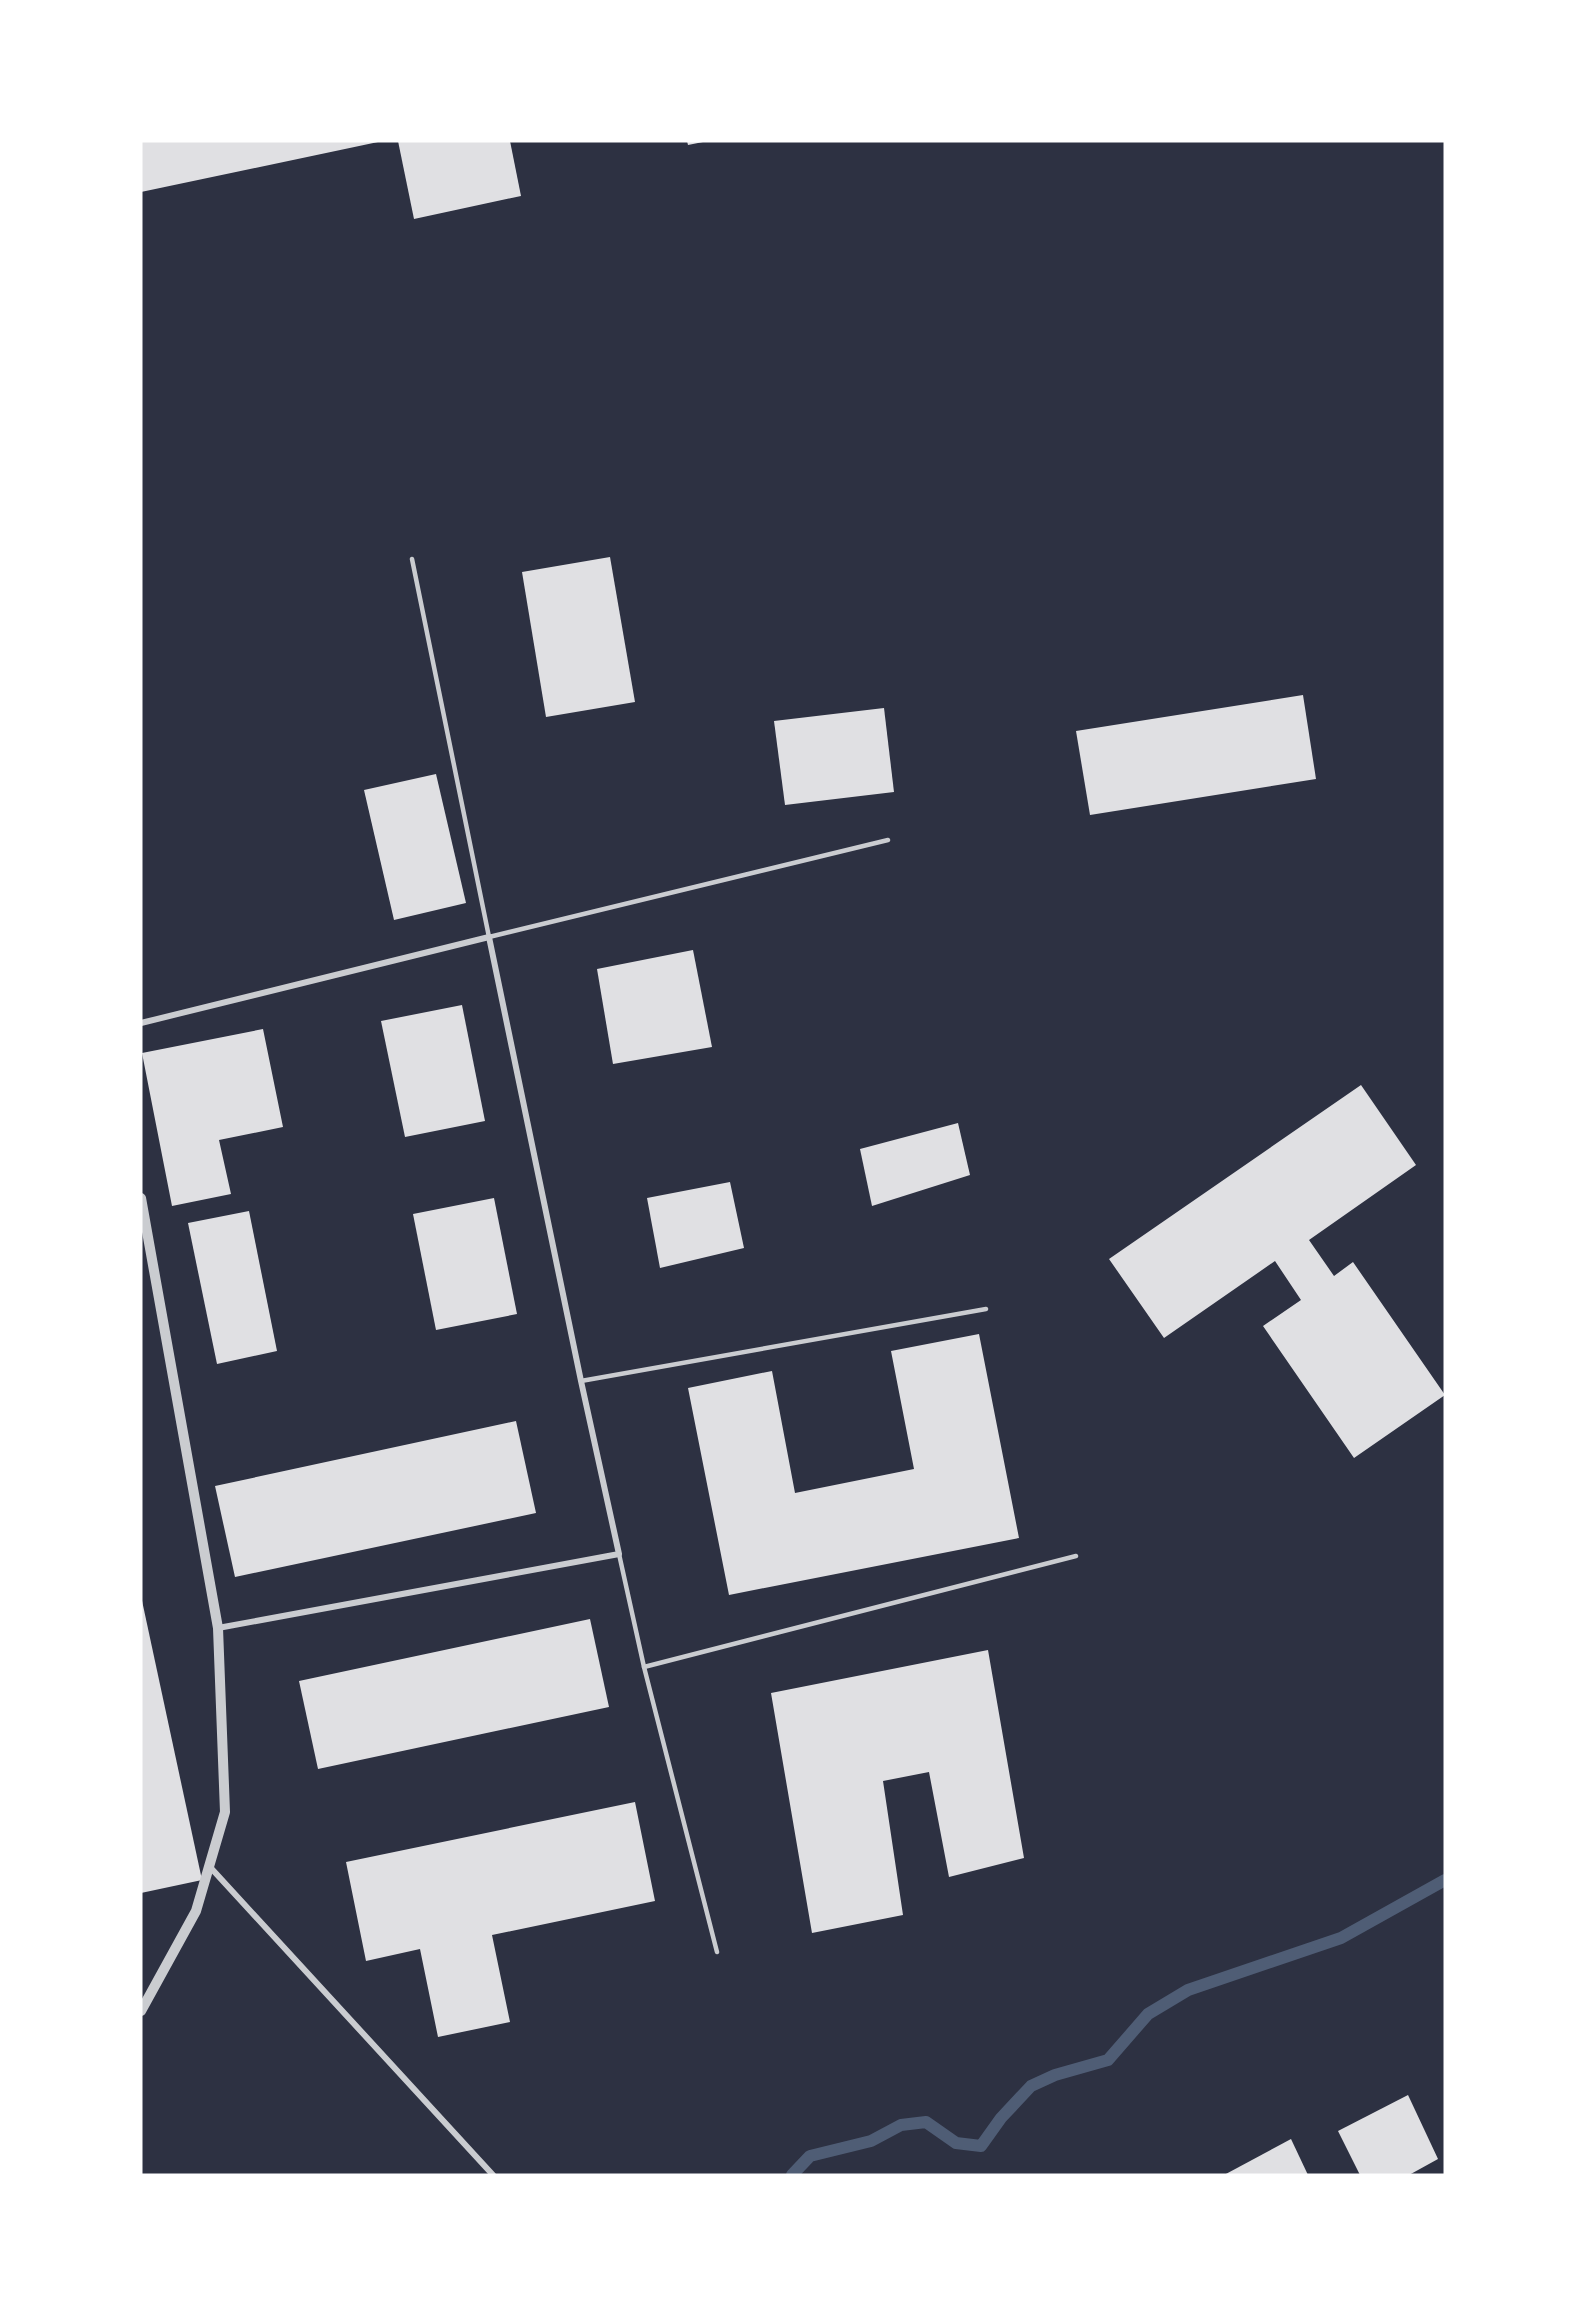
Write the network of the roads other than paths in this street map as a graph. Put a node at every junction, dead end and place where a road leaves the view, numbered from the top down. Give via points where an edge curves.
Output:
1 (412, 559) dead end
2 (888, 840) dead end
3 (489, 937) junction
4 (141, 1023) edge
5 (141, 1198) edge
6 (986, 1309) dead end
7 (581, 1381) junction
8 (619, 1554) junction
9 (1076, 1556) dead end
10 (218, 1628) junction
11 (644, 1667) junction
12 (210, 1867) junction
13 (717, 1952) dead end
14 (141, 2011) edge
15 (493, 2175) edge

1 - 3 lane
2 - 3 lane
3 - 4 street
3 - 7 street
5 - 10 street
6 - 7 lane
7 - 8 street
8 - 10 street
8 - 11 lane
9 - 11 lane
10 - 12 street via 225,1812
11 - 13 lane
12 - 14 street via 196,1911
12 - 15 street

